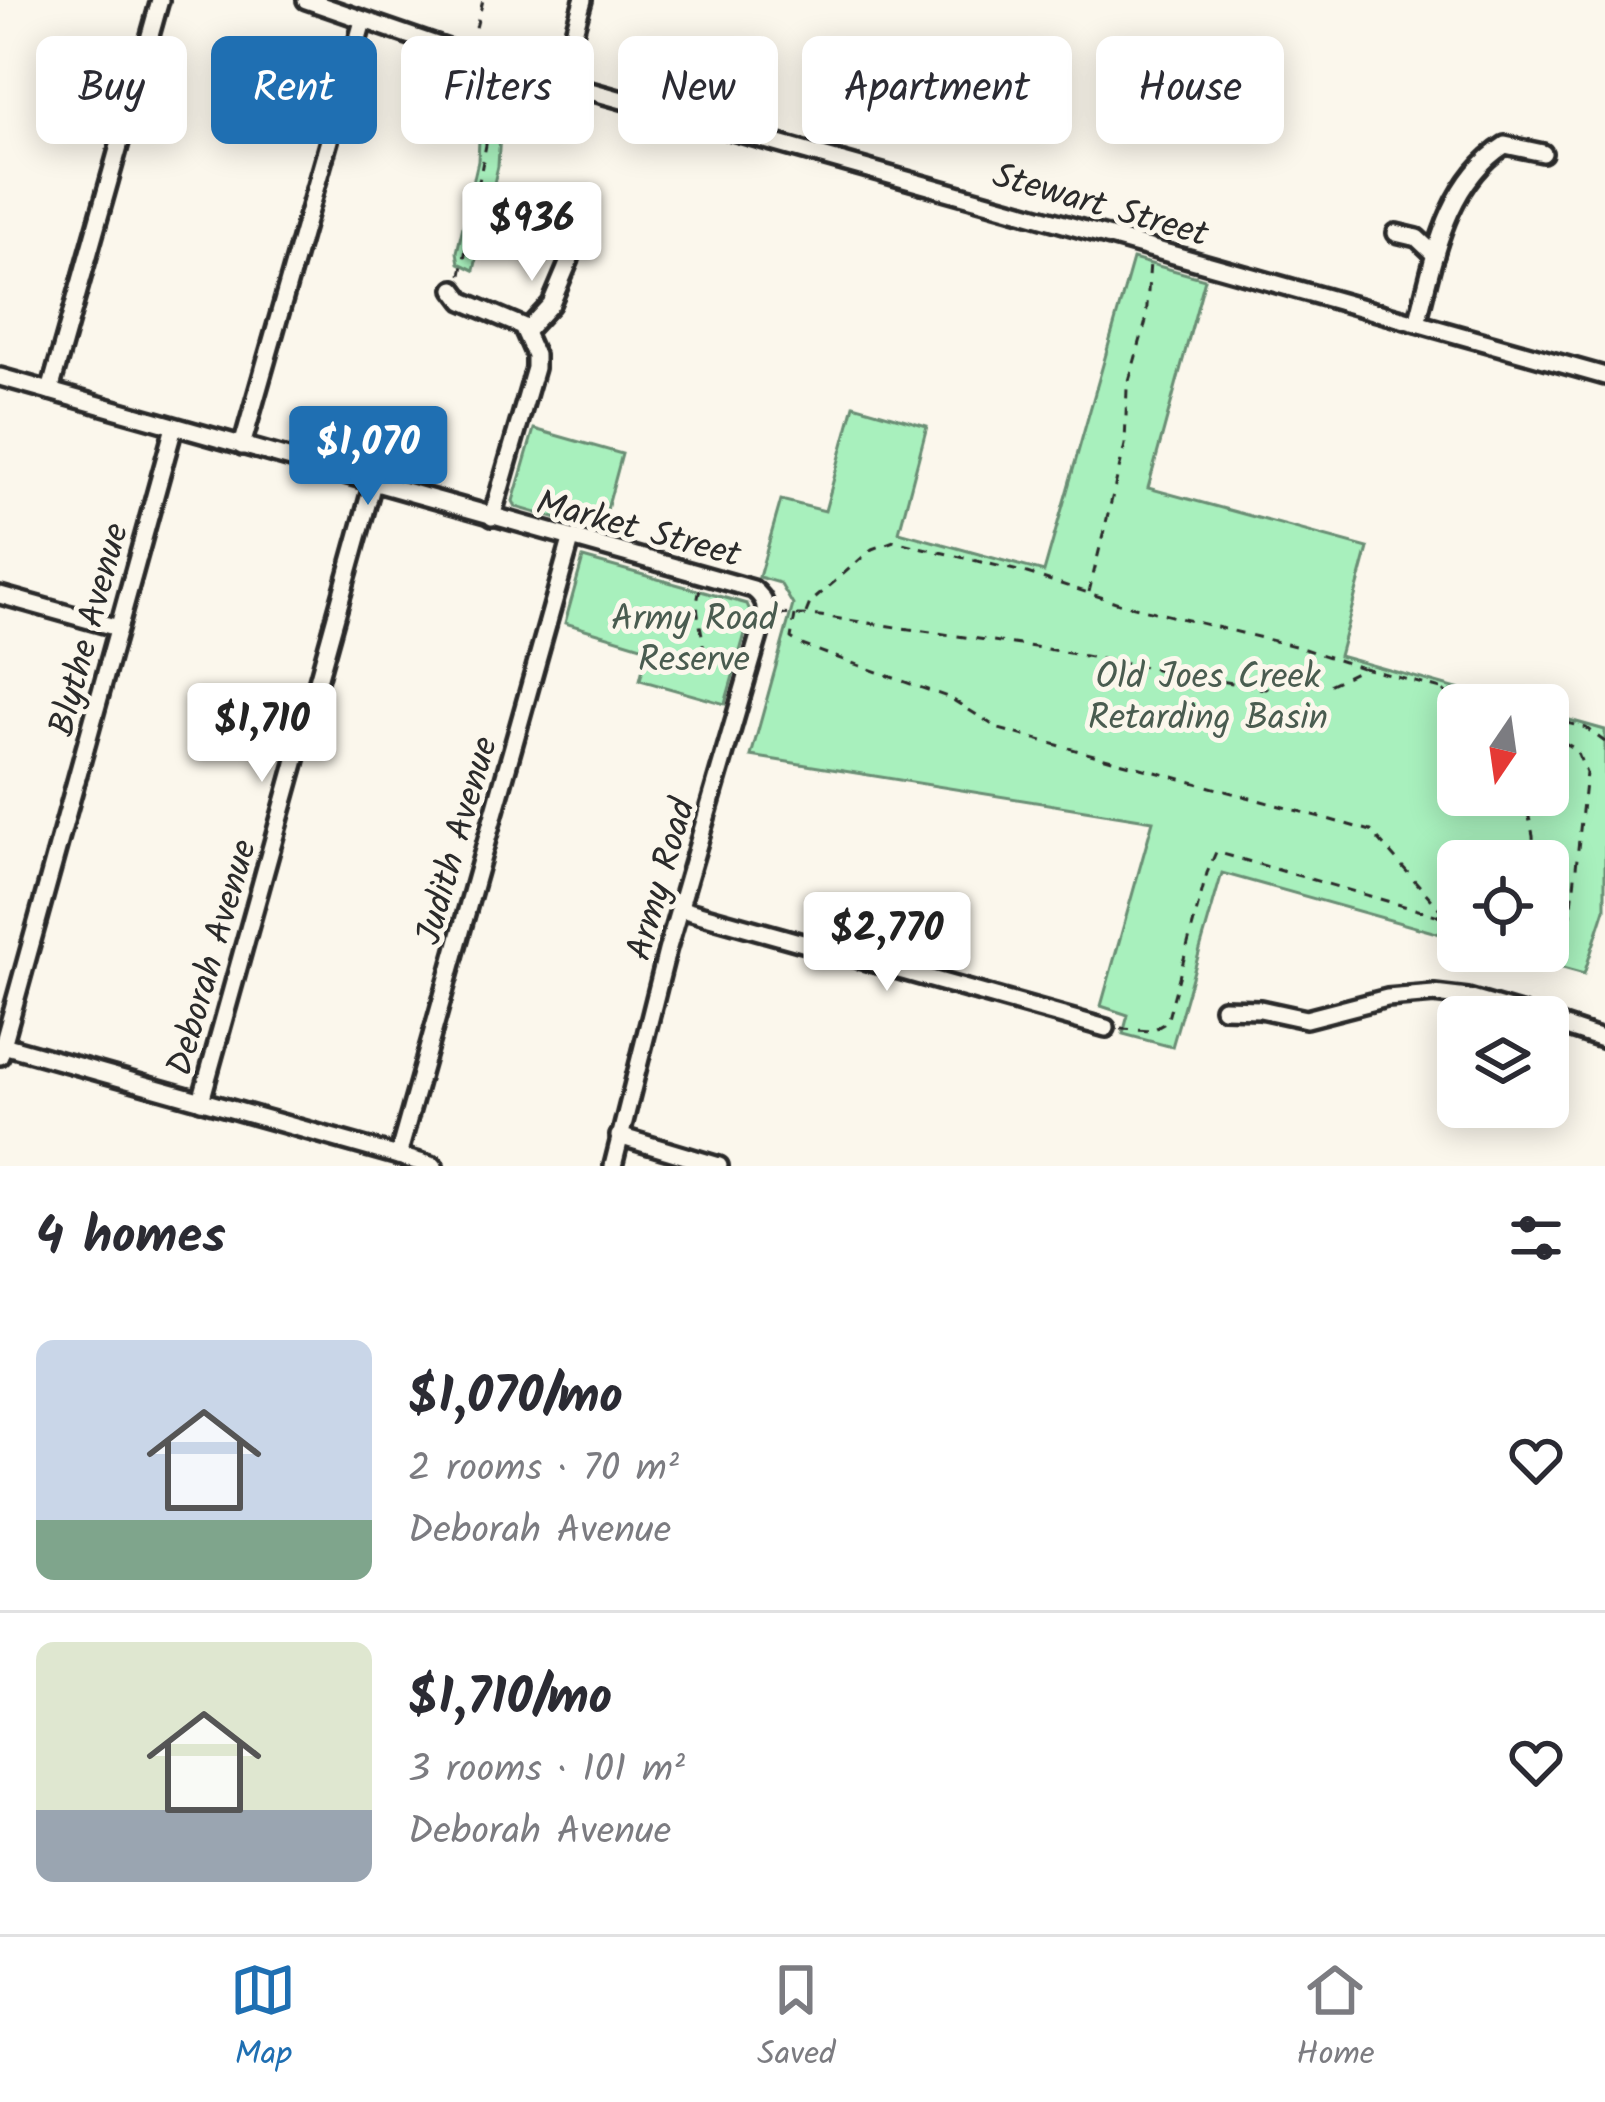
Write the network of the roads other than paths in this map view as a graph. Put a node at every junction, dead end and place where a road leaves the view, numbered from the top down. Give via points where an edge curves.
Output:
1 (160, 0) edge
2 (306, 0) edge
3 (583, 0) edge
4 (364, 20) junction
5 (411, 36) edge
6 (573, 36) edge
7 (594, 92) edge
8 (1543, 154) dead end
9 (1396, 233) dead end
10 (1435, 255) junction
11 (570, 259) dead end
12 (454, 289) dead end
13 (1417, 323) junction
14 (526, 331) junction
15 (1605, 376) edge
16 (0, 377) edge
17 (50, 391) junction
18 (175, 427) junction
19 (242, 446) junction
20 (373, 483) junction
21 (492, 518) junction
22 (571, 540) junction
23 (0, 595) edge
24 (766, 609) joint
25 (118, 628) junction
26 (681, 909) junction
27 (1450, 996) edge
28 (1222, 1008) dead end
29 (1106, 1028) road end
30 (1569, 1028) edge
31 (1605, 1040) edge
32 (2, 1050) edge
33 (201, 1101) junction
34 (619, 1136) junction
35 (398, 1156) junction
36 (434, 1166) edge
37 (613, 1166) edge
38 (718, 1166) edge

1 - 17 street
2 - 4 street, Stewart Street
3 - 6 street
4 - 5 street, Stewart Street
4 - 19 street
7 - 13 street, Stewart Street
8 - 10 street via 1505,145 1492,154 1444,220
9 - 10 street via 1418,238
10 - 13 street
11 - 14 street via 551,304
12 - 14 street
13 - 15 street, Stewart Street
14 - 21 street via 535,368
16 - 17 street, Market Street
17 - 18 street, Market Street
18 - 19 street, Market Street
18 - 25 street, Blythe Avenue
19 - 20 street, Market Street
20 - 21 street, Market Street
20 - 33 street, Deborah Avenue
21 - 22 street, Market Street
22 - 24 street, Market Street via 754,589
22 - 35 street, Judith Avenue
23 - 25 street
24 - 26 street, Army Road
25 - 32 street, Blythe Avenue
26 - 29 street
26 - 34 street, Army Road
27 - 28 street via 1387,998 1306,1019
30 - 31 street
32 - 33 street
33 - 35 street
34 - 37 street, Army Road
34 - 38 street
35 - 36 street

